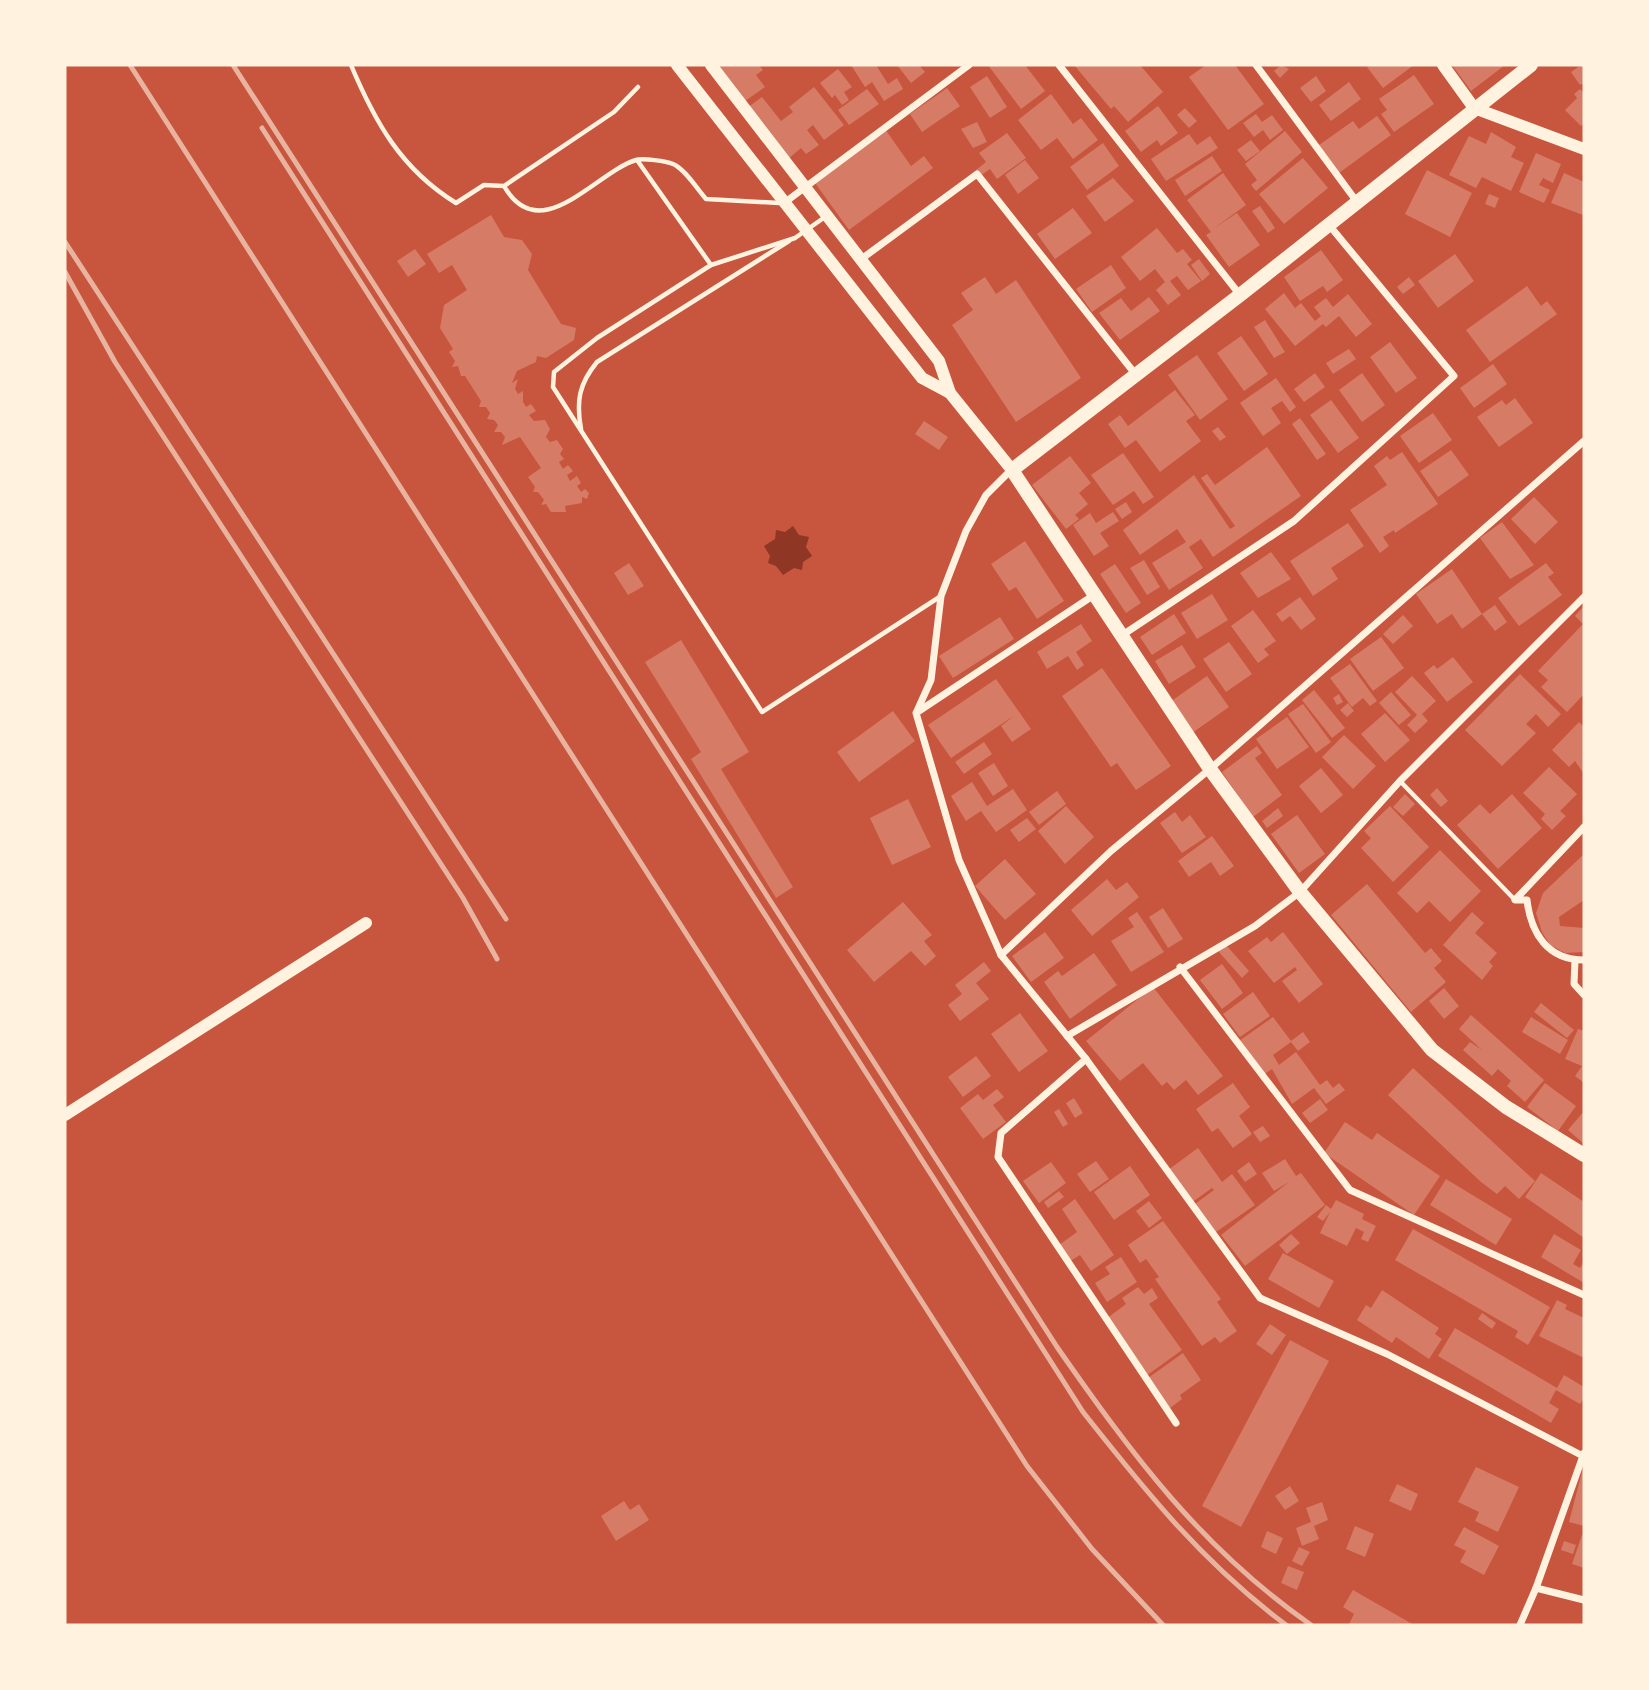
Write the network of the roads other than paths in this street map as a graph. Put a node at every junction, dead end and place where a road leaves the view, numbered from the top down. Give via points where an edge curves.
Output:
1 (351, 65) edge
2 (677, 65) edge
3 (711, 65) edge
4 (969, 65) edge
5 (1059, 65) edge
6 (1256, 65) edge
7 (1443, 65) edge
8 (1531, 65) edge
9 (638, 87) dead end
10 (1474, 108) junction
11 (1584, 149) edge
12 (637, 159) junction
13 (504, 186) junction
14 (803, 187) junction
15 (1358, 202) junction
16 (784, 203) junction
17 (826, 216) junction
18 (1329, 225) junction
19 (800, 234) junction
20 (859, 261) junction
21 (711, 265) junction
22 (1240, 295) junction
23 (1136, 375) junction
24 (950, 393) junction
25 (581, 433) junction
26 (1584, 441) edge
27 (1012, 470) junction
28 (1094, 595) junction
29 (941, 596) junction
30 (1584, 597) edge
31 (1121, 636) junction
32 (916, 713) junction
33 (1210, 769) junction
34 (1400, 781) junction
35 (1584, 827) edge
36 (1300, 892) junction
37 (1515, 900) junction
38 (366, 923) dead end
39 (1001, 955) junction
40 (1580, 960) edge
41 (1180, 967) junction
42 (1584, 995) edge
43 (1067, 1036) junction
44 (1086, 1059) junction
45 (65, 1115) edge
46 (1584, 1155) edge
47 (1584, 1295) edge
48 (1175, 1423) dead end
49 (1583, 1454) edge
50 (1536, 1588) junction
51 (1584, 1600) edge
52 (1520, 1625) edge

1 - 13 lane via 385,138 434,189 456,202 484,185
2 - 16 street
3 - 14 street
4 - 14 street
5 - 22 street
6 - 15 street
7 - 10 street
8 - 10 main road
9 - 13 lane via 614,112
10 - 11 street
10 - 15 main road
12 - 13 lane via 568,203 537,211 513,202
12 - 16 lane via 674,164 706,199
12 - 21 lane
14 - 16 street
14 - 17 street
15 - 18 main road
16 - 19 street
17 - 19 lane
17 - 20 street
18 - 22 main road
18 - 31 street via 1454,376 1294,521
19 - 21 lane
19 - 24 street via 922,378
19 - 25 lane via 597,362 583,379 578,395
20 - 23 street via 977,174
20 - 24 street via 939,360
21 - 25 lane via 597,338 554,372 553,387
22 - 23 main road
23 - 27 main road
24 - 27 street
25 - 29 lane via 762,712
26 - 33 street
27 - 28 main road
27 - 29 street via 986,495 966,531
28 - 31 main road
28 - 32 street
29 - 32 street via 931,680
30 - 34 street
31 - 33 main road
32 - 39 street via 959,860
33 - 36 main road
33 - 39 street via 1111,851
34 - 36 street
34 - 37 lane
35 - 37 street
36 - 41 street via 1255,926
36 - 46 main road via 1432,1050 1506,1107
37 - 40 street via 1527,900 1534,929 1547,949 1556,956
38 - 45 street
39 - 43 street
40 - 42 street via 1574,984
41 - 43 street
41 - 47 street via 1350,1190
43 - 44 street
44 - 48 street via 1001,1133 998,1157
44 - 49 street via 1260,1298 1387,1354
49 - 50 street
50 - 51 street
50 - 52 street

